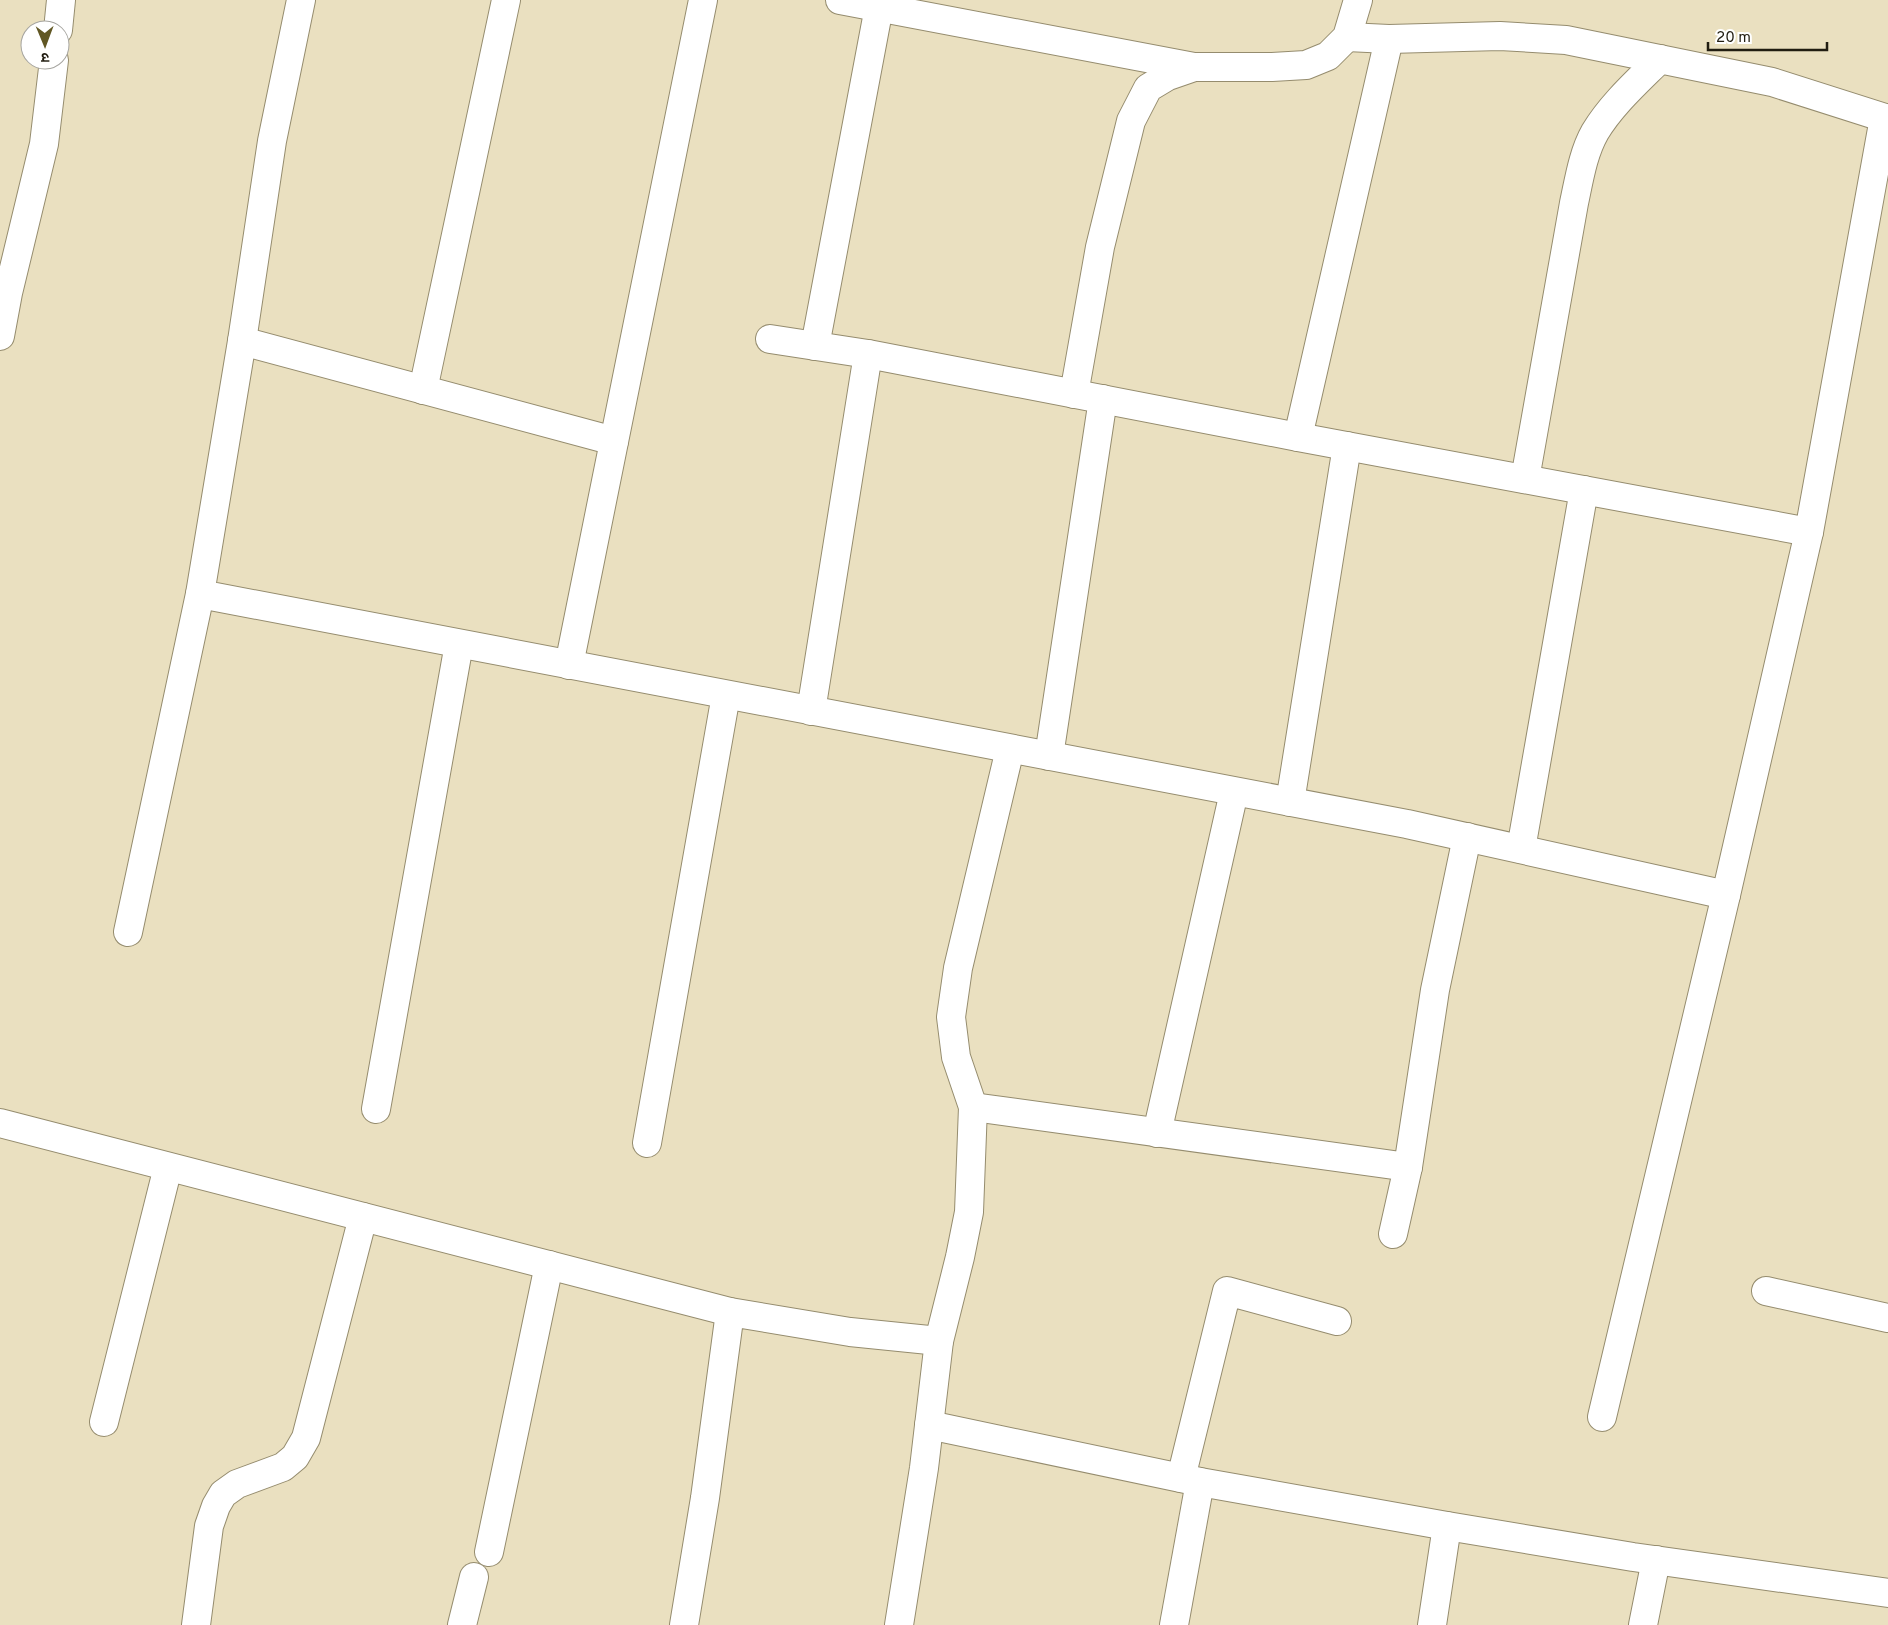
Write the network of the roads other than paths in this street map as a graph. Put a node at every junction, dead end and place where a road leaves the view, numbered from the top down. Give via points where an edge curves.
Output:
1 (61, 0) edge
2 (301, 0) edge
3 (506, 0) edge
4 (703, 0) edge
5 (840, 0) edge
6 (1358, 0) edge
7 (879, 7) junction
8 (59, 20) edge
9 (1346, 37) junction
10 (1389, 39) junction
11 (1660, 59) junction
12 (1194, 67) junction
13 (53, 70) edge
14 (1886, 119) edge
15 (4, 292) edge
16 (0, 336) edge
17 (770, 339) dead end
18 (242, 341) junction
19 (816, 346) junction
20 (868, 354) junction
21 (423, 390) junction
22 (1074, 394) junction
23 (1103, 399) junction
24 (1298, 437) junction
25 (614, 441) junction
26 (1347, 446) junction
27 (1525, 479) junction
28 (1584, 490) junction
29 (1809, 532) junction
30 (200, 594) junction
31 (459, 644) junction
32 (569, 665) junction
33 (726, 695) junction
34 (811, 711) junction
35 (1010, 749) junction
36 (1049, 756) junction
37 (1234, 792) junction
38 (1290, 802) junction
39 (1467, 837) junction
40 (1520, 849) junction
41 (1726, 895) junction
42 (128, 932) dead end
43 (973, 1107) junction
44 (376, 1109) dead end
45 (0, 1123) edge
46 (1157, 1132) junction
47 (647, 1143) dead end
48 (168, 1167) junction
49 (1408, 1167) junction
50 (364, 1217) junction
51 (1393, 1234) dead end
52 (549, 1265) junction
53 (1766, 1291) dead end
54 (730, 1312) junction
55 (1888, 1318) edge
56 (1337, 1321) dead end
57 (939, 1341) junction
58 (1602, 1417) dead end
59 (104, 1422) dead end
60 (929, 1425) junction
61 (1190, 1480) junction
62 (1446, 1526) junction
63 (489, 1552) dead end
64 (1656, 1560) junction
65 (474, 1577) dead end
66 (1888, 1593) edge
67 (196, 1625) edge
68 (462, 1625) edge
69 (684, 1625) edge
70 (899, 1625) edge
71 (1174, 1625) edge
72 (1432, 1625) edge
73 (1643, 1625) edge

1 - 8 street
2 - 18 street via 272,141
3 - 21 street
4 - 25 street
5 - 7 street
6 - 9 street
7 - 12 street
7 - 19 street
9 - 10 street
9 - 12 street via 1328,56 1306,65
10 - 11 street via 1500,36 1566,40
10 - 24 street
11 - 14 street via 1772,82
11 - 27 street via 1613,107 1594,134 1583,164
12 - 22 street via 1168,76 1148,88 1131,121 1100,247
13 - 15 street via 44,144
14 - 29 street
15 - 16 street
17 - 19 street
18 - 21 street
18 - 30 street
19 - 20 street
20 - 22 street
20 - 34 street
21 - 25 street
22 - 23 street
23 - 24 street
23 - 36 street
24 - 26 street
25 - 32 street
26 - 27 street
26 - 38 street
27 - 28 street
28 - 29 street
28 - 40 street
29 - 41 street
30 - 31 street
30 - 42 street
31 - 32 street
31 - 44 street
32 - 33 street
33 - 34 street
33 - 47 street
34 - 35 street
35 - 36 street
35 - 43 street via 958,968 951,1017 956,1058
36 - 37 street
37 - 38 street
37 - 46 street
38 - 39 street
39 - 40 street
39 - 49 street via 1435,990
40 - 41 street
41 - 58 street
43 - 46 street
43 - 57 street via 969,1212
45 - 48 street
46 - 49 street
48 - 50 street
48 - 59 street
49 - 51 street
50 - 52 street
50 - 67 street via 306,1438 295,1457 283,1467 237,1484 223,1494 209,1526
52 - 54 street
52 - 63 street
53 - 55 street
54 - 57 street via 850,1332
54 - 69 street
56 - 61 street via 1228,1291
57 - 60 street
60 - 61 street
60 - 70 street
61 - 62 street
61 - 71 street
62 - 64 street
62 - 72 street
64 - 66 street
64 - 73 street
65 - 68 street

